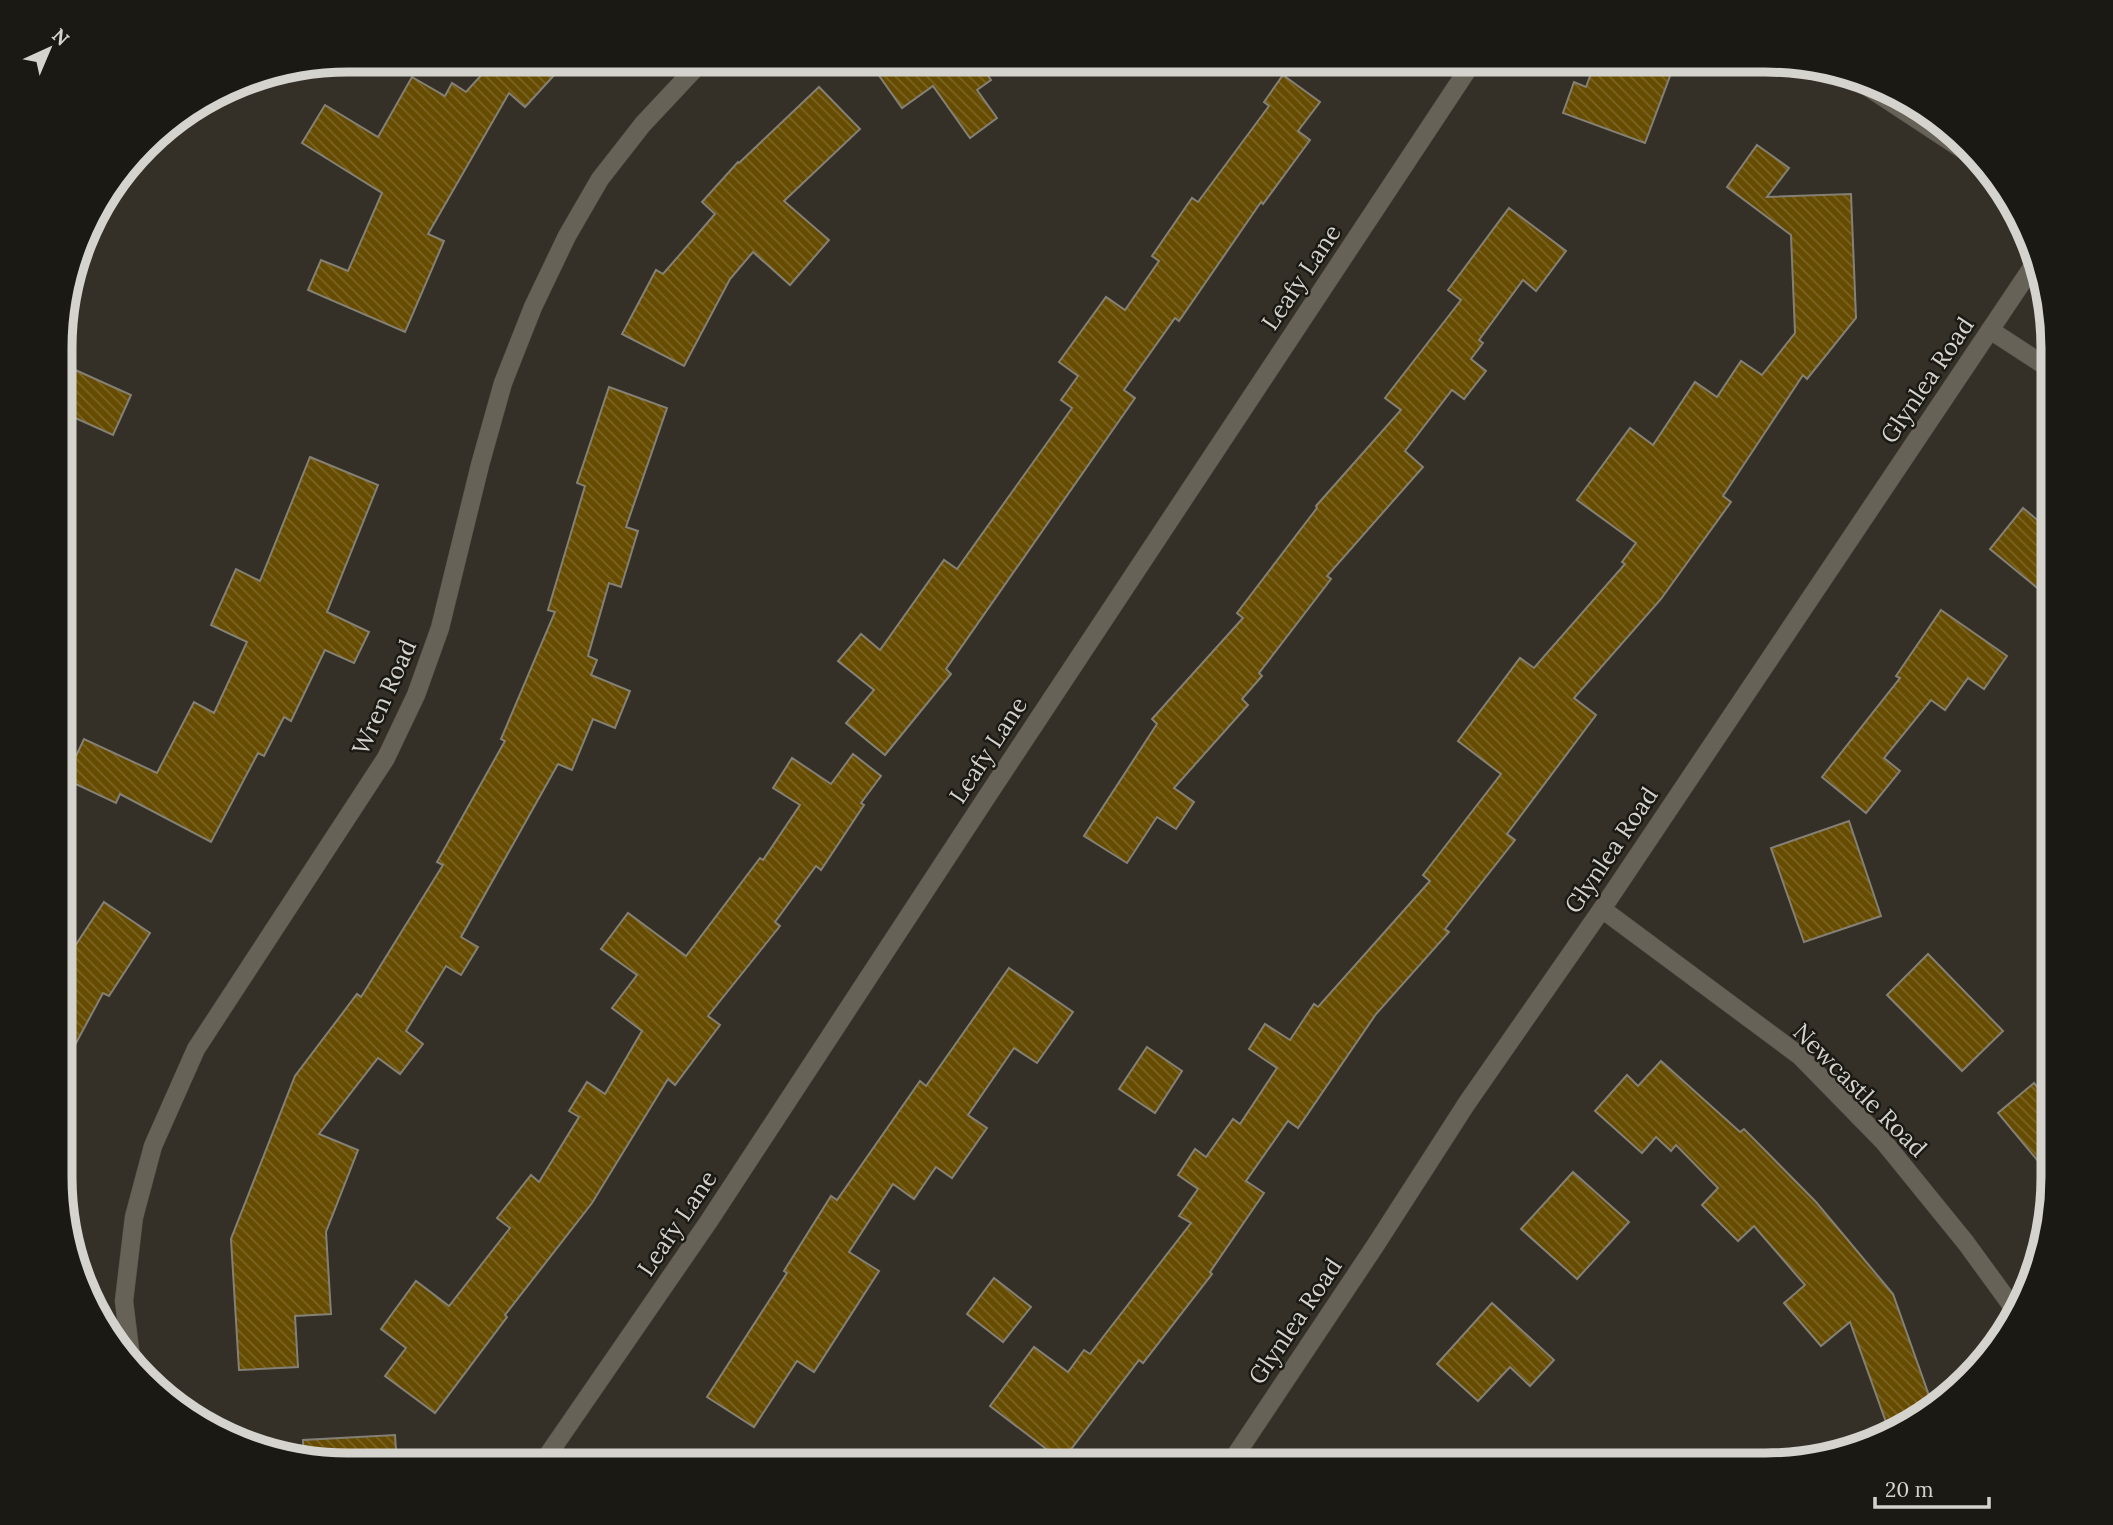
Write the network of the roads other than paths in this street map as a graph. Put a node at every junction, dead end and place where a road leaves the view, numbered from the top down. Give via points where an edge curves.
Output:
1 (692, 72) edge
2 (1466, 72) edge
3 (1890, 102) edge
4 (1941, 135) edge
5 (2030, 270) edge
6 (1990, 330) junction
7 (2041, 363) edge
8 (1602, 909) junction
9 (2010, 1304) edge
10 (129, 1346) edge
11 (549, 1453) edge
12 (1236, 1453) edge

1 - 10 street, Wren Road via 600,179 567,236 503,383 440,628 416,695 386,758 196,1049 153,1146 134,1217 124,1301
2 - 11 street, Leafy Lane via 709,1221
3 - 4 street
5 - 6 street, Glynlea Road
6 - 7 street
6 - 8 street, Glynlea Road
8 - 9 street, Newcastle Road via 1800,1056 1884,1142
8 - 12 street, Glynlea Road via 1467,1103

